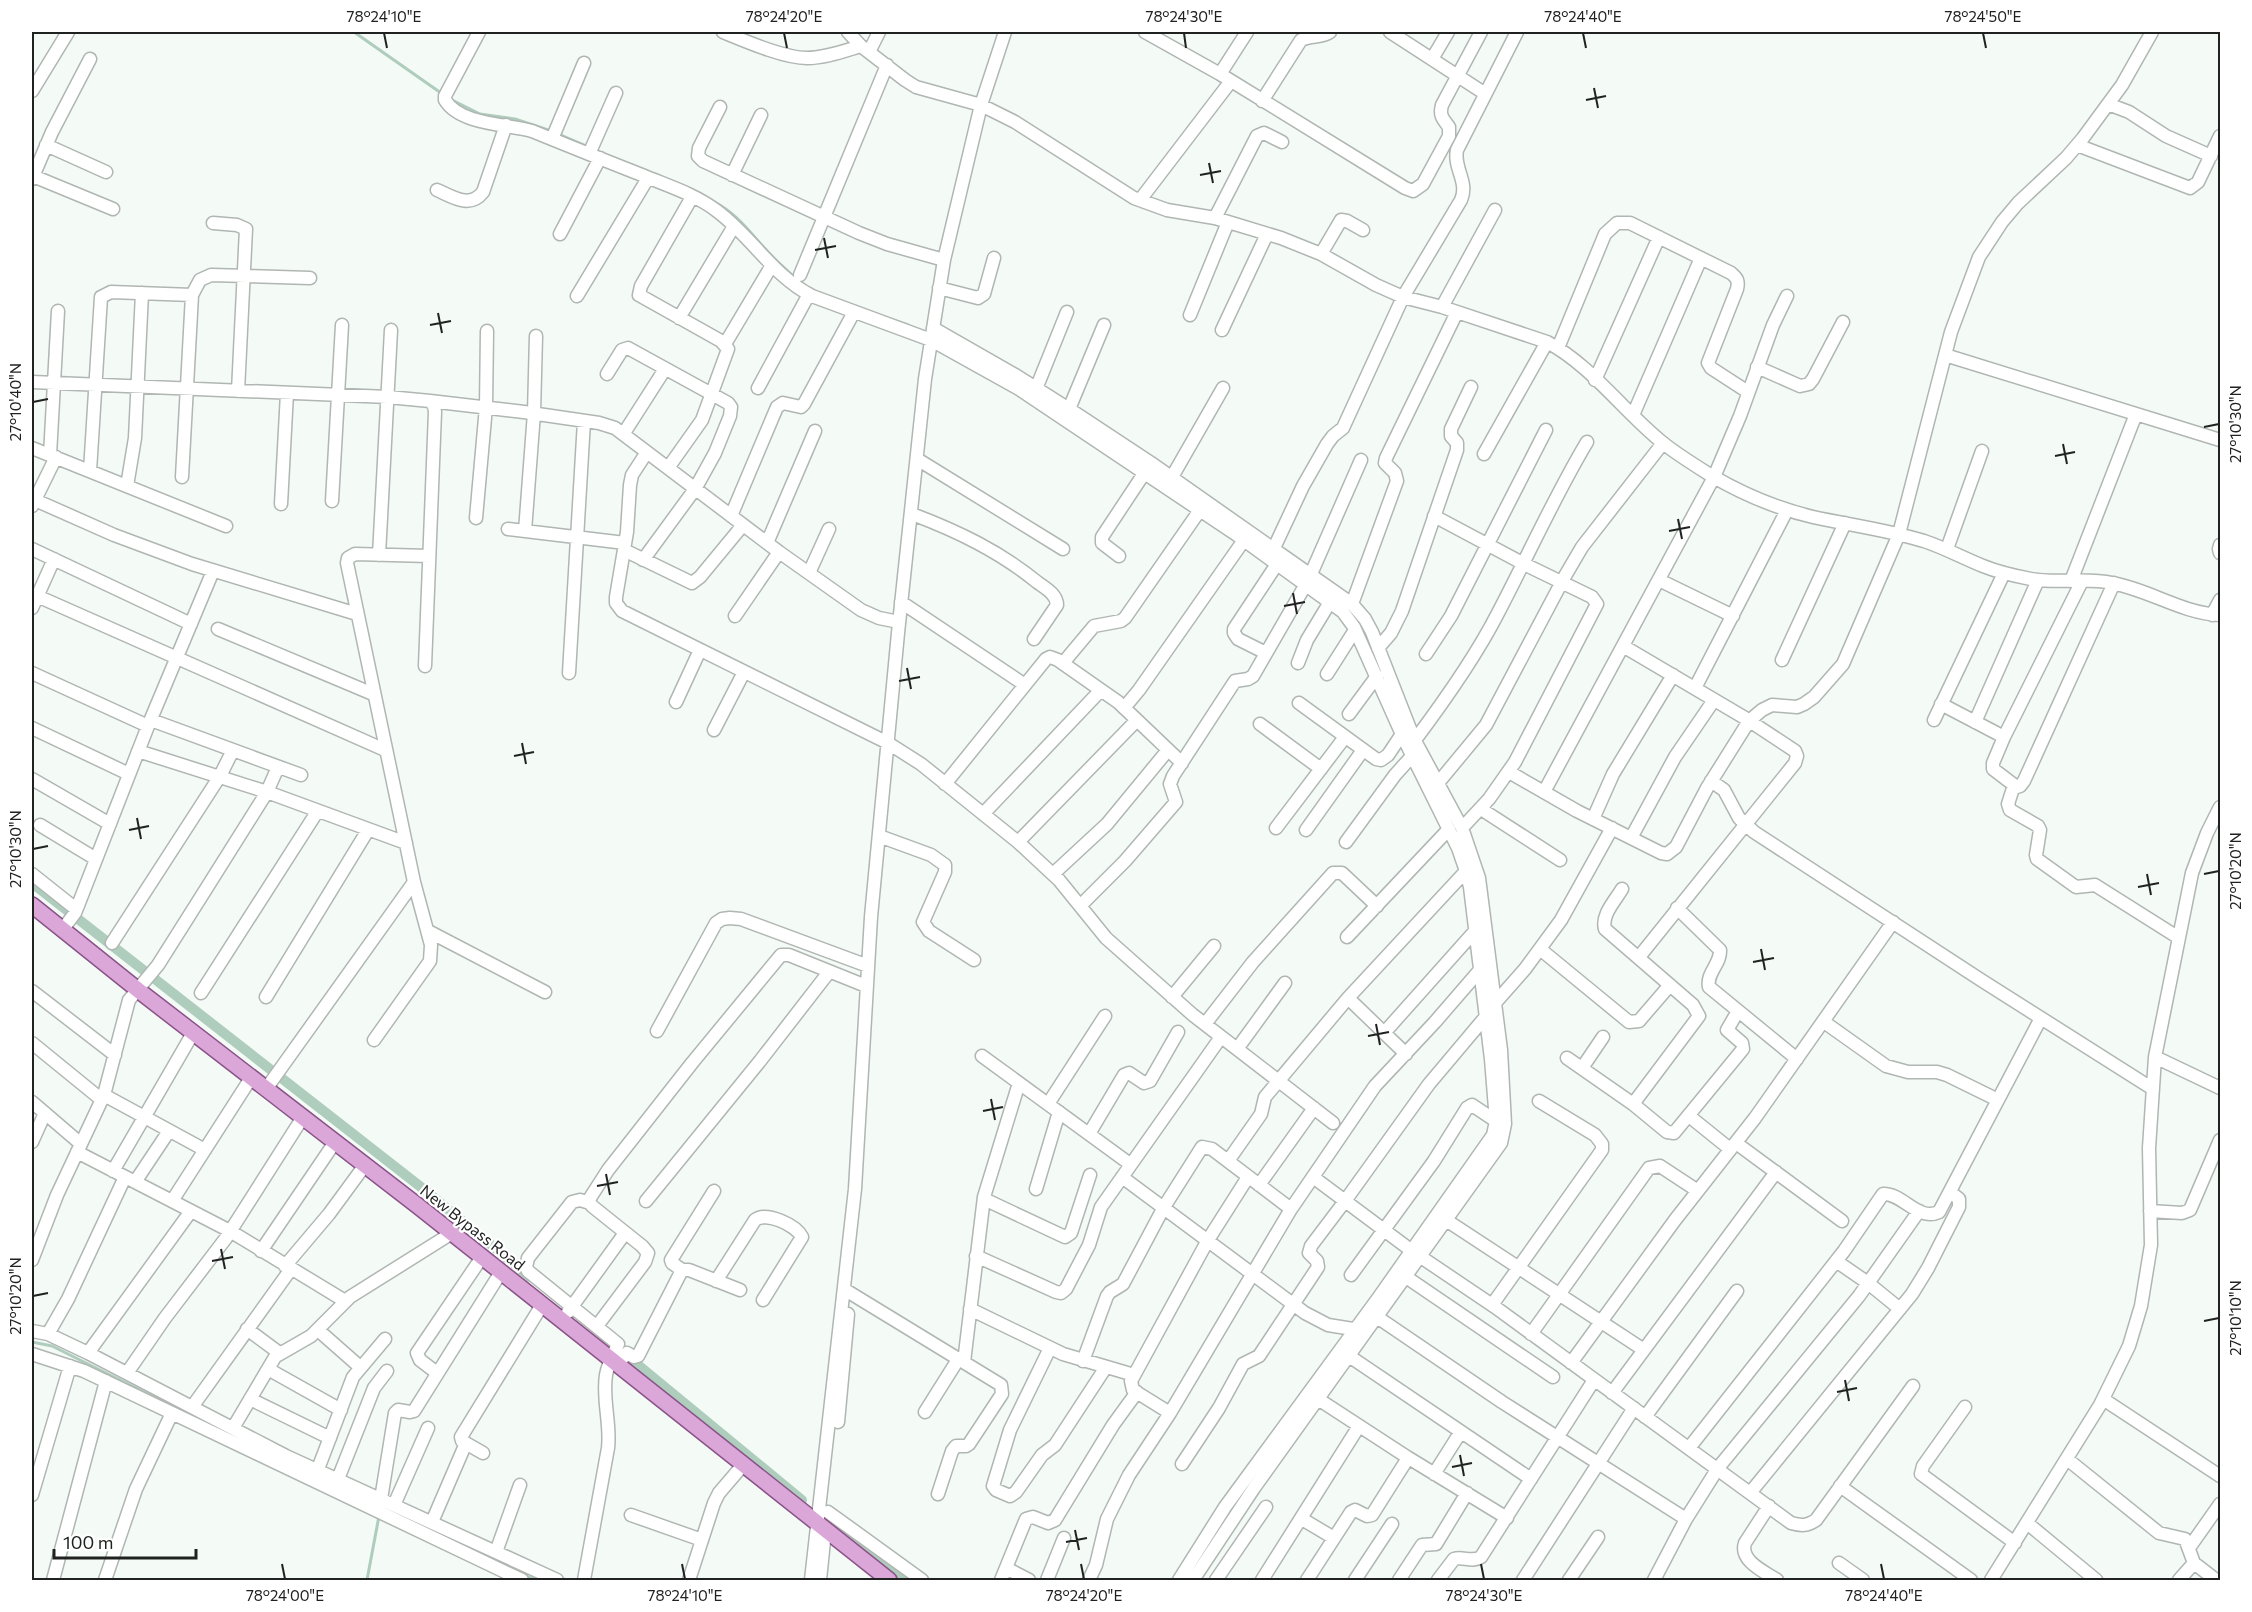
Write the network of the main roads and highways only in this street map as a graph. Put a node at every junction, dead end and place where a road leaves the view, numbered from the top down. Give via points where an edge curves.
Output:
1 (32, 905) edge
2 (889, 1581) edge

1 - 2 main road, New Bypass Road via 71,919 145,981 194,1033 251,1078 273,1079 303,1117 542,1305 568,1312 743,1465

